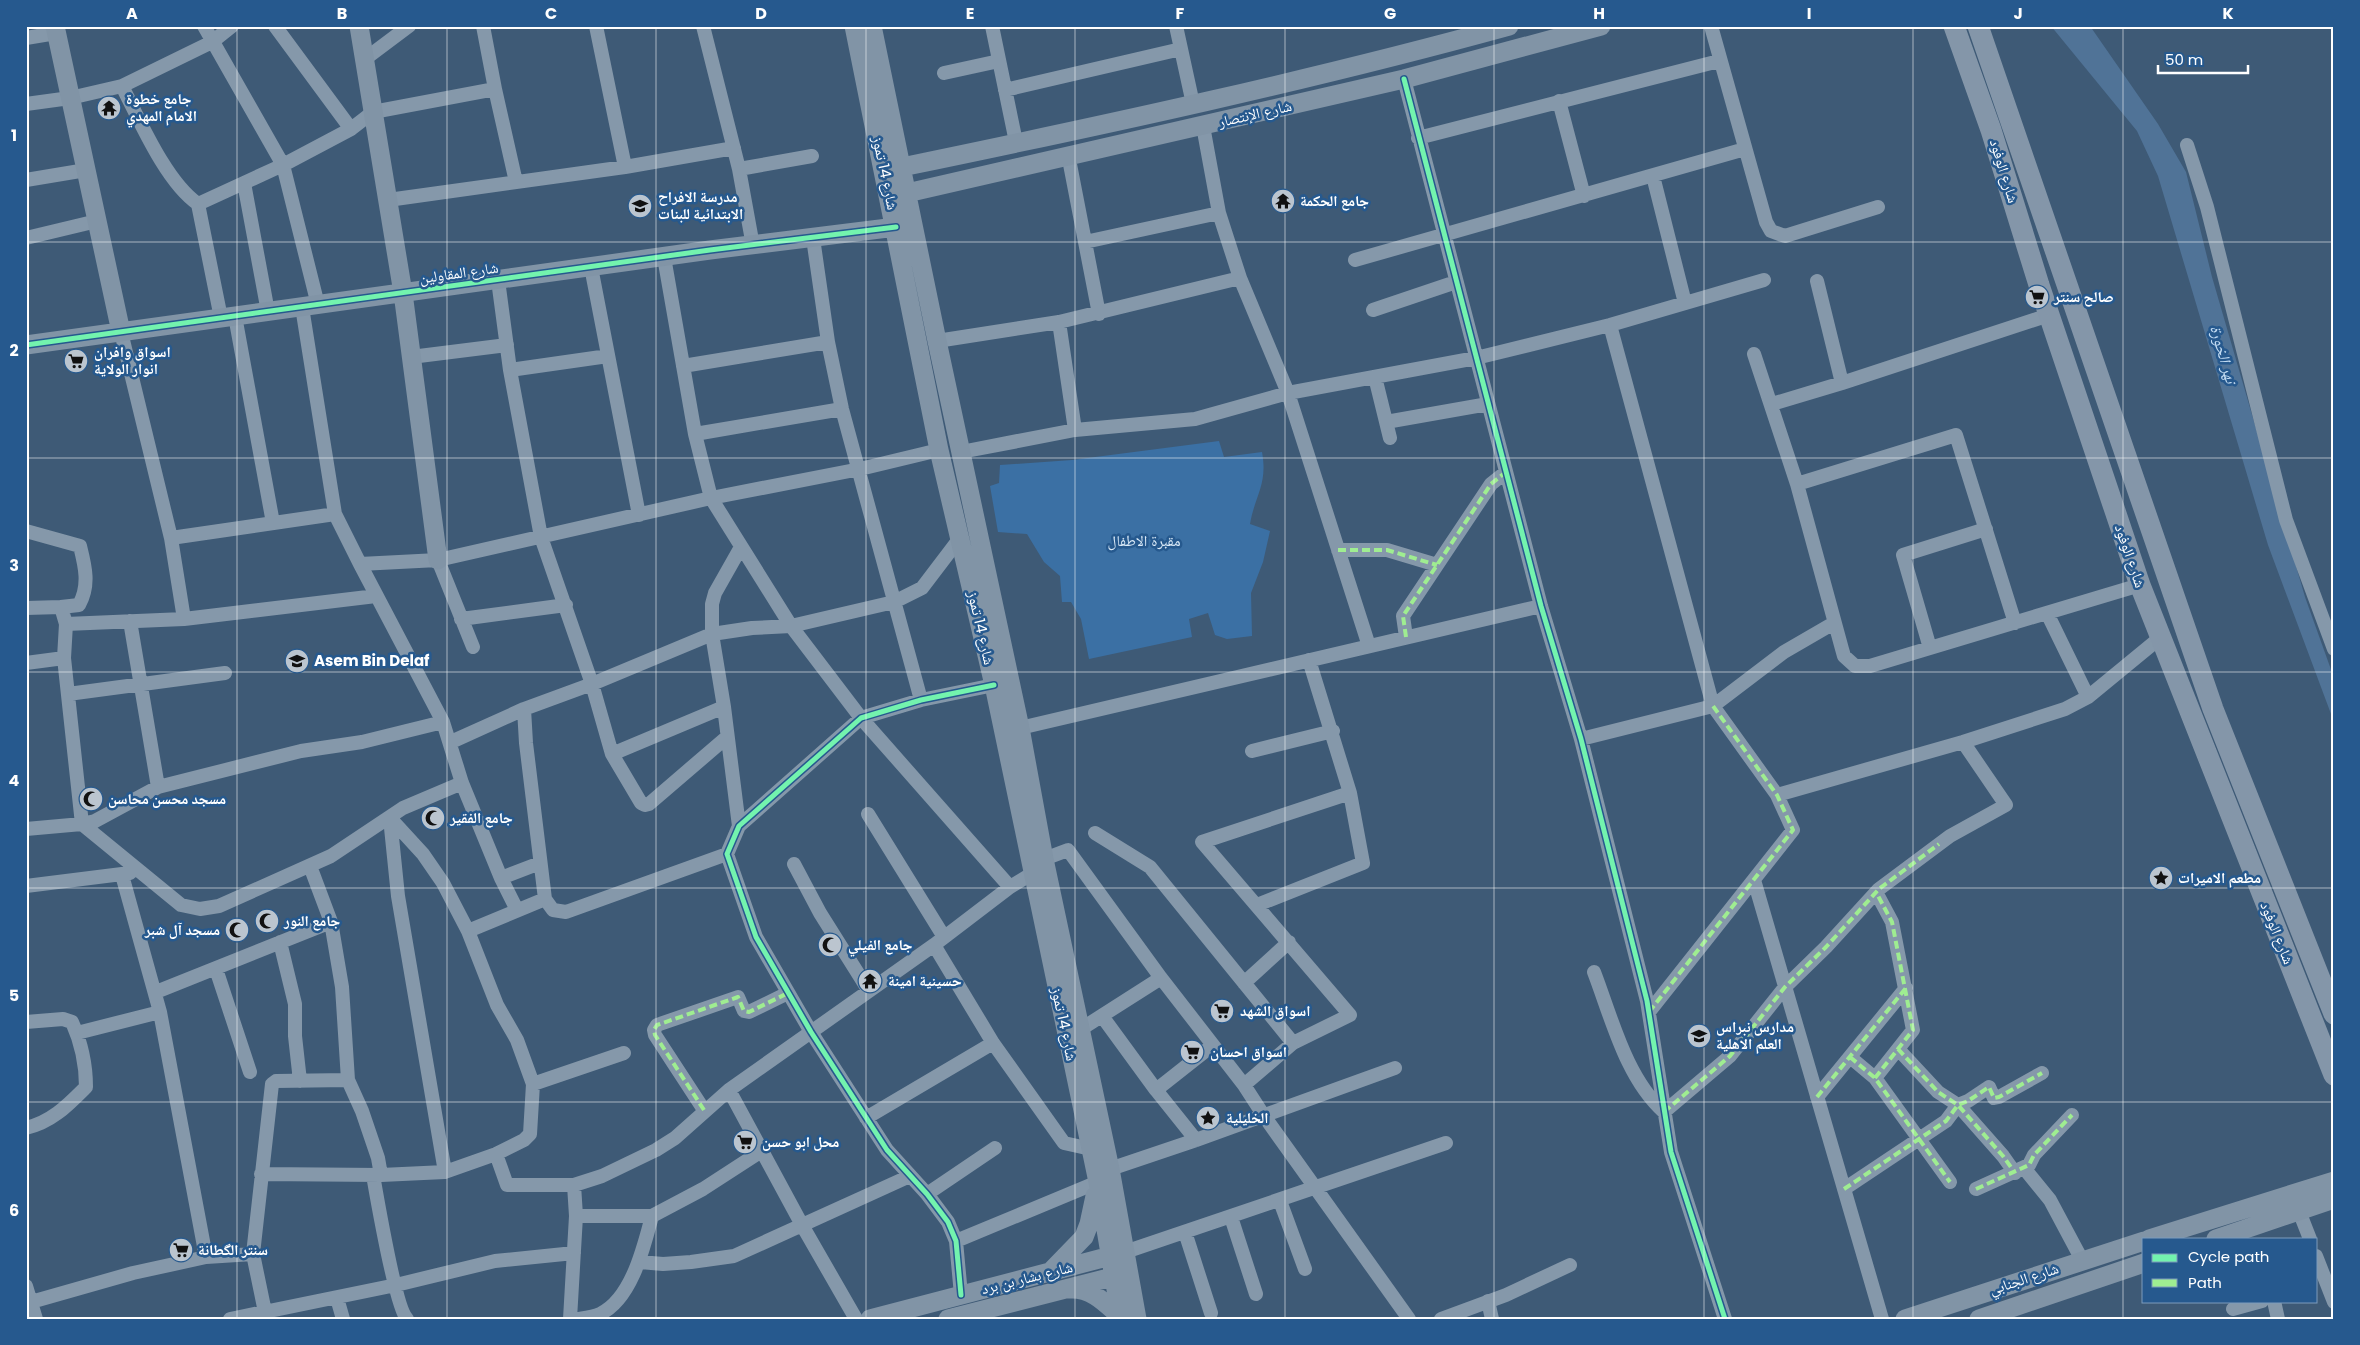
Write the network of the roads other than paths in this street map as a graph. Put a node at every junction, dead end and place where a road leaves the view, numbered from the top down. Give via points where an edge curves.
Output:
1 (204, 26) edge
2 (232, 26) edge
3 (275, 26) edge
4 (359, 26) edge
5 (409, 26) edge
6 (483, 26) edge
7 (596, 26) edge
8 (854, 26) edge
9 (872, 26) edge
10 (992, 26) edge
11 (1509, 26) edge
12 (1601, 26) edge
13 (1711, 26) edge
14 (1954, 26) edge
15 (1978, 26) edge
16 (706, 27) edge
17 (1179, 27) edge
18 (55, 29) edge
19 (26, 38) edge
20 (212, 42) junction
21 (1181, 49) junction
22 (365, 59) junction
23 (999, 61) junction
24 (1719, 61) junction
25 (944, 73) dead end
26 (1404, 79) junction
27 (122, 86) junction
28 (494, 89) junction
29 (1005, 90) junction
30 (70, 98) junction
31 (1559, 101) junction
32 (1193, 104) junction
33 (27, 106) edge
34 (373, 112) junction
35 (1203, 126) junction
36 (351, 129) junction
37 (1418, 138) junction
38 (1016, 142) junction
39 (2187, 145) dead end
40 (734, 148) junction
41 (1745, 149) junction
42 (968, 154) junction
43 (1068, 154) junction
44 (812, 156) dead end
45 (283, 165) junction
46 (625, 167) junction
47 (902, 167) junction
48 (739, 169) junction
49 (86, 170) junction
50 (1653, 176) junction
51 (974, 177) junction
52 (26, 180) edge
53 (516, 182) junction
54 (244, 183) junction
55 (907, 193) junction
56 (1584, 196) junction
57 (388, 200) junction
58 (198, 204) junction
59 (1878, 207) dead end
60 (1219, 213) junction
61 (97, 221) junction
62 (896, 227) junction
63 (1444, 236) junction
64 (26, 238) edge
65 (812, 238) junction
66 (1085, 242) junction
67 (753, 246) junction
68 (664, 257) junction
69 (1355, 260) dead end
70 (591, 268) junction
71 (1240, 278) junction
72 (498, 280) junction
73 (1764, 280) dead end
74 (1817, 281) dead end
75 (1456, 282) junction
76 (403, 293) junction
77 (1685, 304) junction
78 (310, 306) junction
79 (1373, 310) dead end
80 (268, 312) junction
81 (1099, 314) junction
82 (2049, 314) junction
83 (228, 317) junction
84 (1059, 322) junction
85 (1610, 325) junction
86 (121, 332) junction
87 (937, 341) junction
88 (828, 342) junction
89 (26, 345) edge
90 (507, 345) junction
91 (1754, 354) dead end
92 (608, 356) junction
93 (411, 357) junction
94 (1476, 358) junction
95 (683, 366) junction
96 (510, 370) junction
97 (1375, 377) junction
98 (1842, 383) junction
99 (1288, 393) junction
100 (1488, 404) junction
101 (1772, 404) junction
102 (842, 409) junction
103 (1386, 422) junction
104 (1075, 430) junction
105 (695, 434) junction
106 (1390, 438) dead end
107 (940, 450) junction
108 (962, 452) junction
109 (860, 469) junction
110 (1506, 472) junction
111 (1797, 484) junction
112 (710, 498) junction
113 (335, 514) junction
114 (639, 515) junction
115 (273, 523) junction
116 (1986, 529) junction
117 (26, 531) edge
118 (541, 537) junction
119 (171, 538) junction
120 (960, 538) junction
121 (741, 547) junction
122 (1338, 550) junction
123 (438, 560) junction
124 (360, 564) junction
125 (1437, 565) junction
126 (2140, 585) junction
127 (376, 596) junction
128 (894, 602) junction
129 (566, 605) junction
130 (1541, 606) junction
131 (61, 607) junction
132 (26, 608) edge
133 (2047, 613) junction
134 (184, 619) junction
135 (461, 619) junction
136 (130, 622) junction
137 (1834, 623) junction
138 (2015, 623) junction
139 (66, 624) junction
140 (790, 626) junction
141 (712, 634) junction
142 (1406, 637) junction
143 (2161, 637) junction
144 (1369, 646) junction
145 (473, 647) dead end
146 (1930, 648) junction
147 (2334, 649) edge
148 (64, 658) junction
149 (1309, 660) junction
150 (26, 663) edge
151 (226, 673) dead end
152 (139, 684) junction
153 (592, 684) junction
154 (994, 685) junction
155 (68, 694) junction
156 (2088, 697) junction
157 (921, 700) junction
158 (1713, 706) junction
159 (724, 707) junction
160 (524, 709) junction
161 (861, 718) junction
162 (443, 722) junction
163 (1020, 728) junction
164 (1332, 731) junction
165 (727, 737) junction
166 (1581, 739) junction
167 (450, 742) junction
168 (1963, 742) junction
169 (1252, 751) dead end
170 (612, 754) junction
171 (462, 783) junction
172 (158, 787) junction
173 (1350, 793) junction
174 (1777, 795) junction
175 (868, 814) dead end
176 (390, 818) junction
177 (82, 824) junction
178 (739, 826) junction
179 (26, 829) edge
180 (1095, 833) dead end
181 (727, 854) junction
182 (540, 863) junction
183 (794, 864) dead end
184 (310, 866) junction
185 (1039, 866) junction
186 (140, 871) junction
187 (122, 874) junction
188 (500, 878) junction
189 (1754, 880) junction
190 (26, 886) edge
191 (1010, 887) junction
192 (1876, 892) junction
193 (545, 899) junction
194 (1258, 905) junction
195 (517, 910) junction
196 (331, 922) junction
197 (468, 931) junction
198 (939, 941) junction
199 (280, 942) junction
200 (1289, 942) junction
201 (216, 969) junction
202 (1594, 972) dead end
203 (1161, 978) junction
204 (1244, 983) junction
205 (1786, 987) junction
206 (1906, 988) junction
207 (869, 991) junction
208 (156, 992) junction
209 (788, 993) junction
210 (160, 1012) junction
211 (1649, 1012) junction
212 (2334, 1014) edge
213 (1102, 1016) junction
214 (26, 1022) edge
215 (1081, 1029) junction
216 (811, 1032) junction
217 (77, 1033) junction
218 (993, 1043) junction
219 (1292, 1043) junction
220 (1213, 1045) junction
221 (1898, 1049) junction
222 (624, 1053) dead end
223 (1850, 1057) junction
224 (1395, 1068) dead end
225 (250, 1072) dead end
226 (2042, 1073) dead end
227 (2334, 1075) edge
228 (1875, 1078) junction
229 (348, 1080) junction
230 (300, 1081) junction
231 (533, 1084) junction
232 (1244, 1085) junction
233 (729, 1090) junction
234 (1156, 1090) junction
235 (1817, 1098) junction
236 (1958, 1105) junction
237 (704, 1110) junction
238 (1664, 1112) junction
239 (2072, 1115) dead end
240 (1264, 1116) junction
241 (866, 1118) junction
242 (26, 1128) edge
243 (1920, 1138) junction
244 (1196, 1140) junction
245 (1446, 1143) dead end
246 (995, 1148) dead end
247 (1090, 1149) junction
248 (763, 1150) junction
249 (496, 1154) junction
250 (2020, 1171) junction
251 (445, 1172) junction
252 (261, 1174) junction
253 (377, 1175) junction
254 (910, 1176) junction
255 (1104, 1176) junction
256 (1950, 1182) dead end
257 (574, 1185) junction
258 (2333, 1187) edge
259 (1316, 1189) junction
260 (1844, 1189) junction
261 (1976, 1189) dead end
262 (927, 1194) junction
263 (1280, 1201) junction
264 (2299, 1210) junction
265 (576, 1216) junction
266 (652, 1216) junction
267 (1231, 1217) junction
268 (802, 1225) junction
269 (1185, 1232) junction
270 (2252, 1233) edge
271 (2154, 1238) edge
272 (2222, 1238) edge
273 (2310, 1238) edge
274 (956, 1241) junction
275 (2142, 1241) edge
276 (574, 1253) junction
277 (253, 1254) junction
278 (1117, 1254) junction
279 (206, 1257) junction
280 (2082, 1260) junction
281 (2318, 1261) edge
282 (640, 1262) junction
283 (2142, 1264) edge
284 (1570, 1265) dead end
285 (1305, 1269) dead end
286 (1051, 1272) junction
287 (1121, 1274) junction
288 (396, 1285) junction
289 (26, 1286) edge
290 (1063, 1289) junction
291 (1256, 1294) dead end
292 (961, 1295) junction
293 (338, 1298) junction
294 (1488, 1301) junction
295 (31, 1302) junction
296 (2258, 1302) edge
297 (2274, 1302) edge
298 (2334, 1302) edge
299 (2233, 1309) dead end
300 (271, 1313) edge
301 (1211, 1313) dead end
302 (1126, 1318) edge
303 (36, 1319) edge
304 (230, 1319) edge
305 (342, 1319) edge
306 (407, 1319) edge
307 (570, 1319) edge
308 (578, 1319) edge
309 (856, 1319) edge
310 (870, 1319) edge
311 (948, 1319) edge
312 (1409, 1319) edge
313 (1441, 1319) edge
314 (1492, 1319) edge
315 (1725, 1319) edge
316 (1882, 1319) edge
317 (1905, 1319) edge
318 (1979, 1319) edge
319 (2278, 1319) edge

1 - 20 street
2 - 20 street
3 - 36 street
4 - 22 street
5 - 22 street
6 - 28 street
7 - 46 street
8 - 62 street, شارع 14 تموز
9 - 47 street, شارع 14 تموز
10 - 23 street
11 - 32 street, شارع الإنتصار via 1397,57
12 - 26 street, شارع الإنتصار
13 - 24 street
14 - 82 main road, شارع الوفود via 1991,130
15 - 212 main road, شارع الوفود via 2213,709
16 - 40 street
17 - 21 street
18 - 19 street
18 - 30 street
20 - 27 street
20 - 45 street
21 - 29 street
21 - 32 street
22 - 34 street
23 - 25 street
23 - 29 street
24 - 31 street
24 - 41 street
26 - 35 street, شارع الإنتصار
26 - 37 street
27 - 30 street
27 - 58 street via 173,177 188,197
28 - 34 street
28 - 53 street
29 - 38 street
30 - 33 street
30 - 49 street
31 - 37 street
31 - 56 street
32 - 38 street, شارع الإنتصار
34 - 36 street
34 - 57 street
35 - 43 street, شارع الإنتصار
35 - 60 street
36 - 45 street
37 - 63 street
38 - 42 street, شارع الإنتصار
39 - 147 street via 2207,207 2286,520
40 - 46 street
40 - 48 street
41 - 50 street
41 - 59 street via 1766,222 1775,234 1790,235
42 - 47 street, شارع الإنتصار
42 - 51 street
43 - 51 street, شارع الإنتصار
43 - 66 street
44 - 48 street
45 - 54 street
45 - 78 street
46 - 53 street
47 - 55 street, شارع 14 تموز
48 - 67 street
49 - 52 street
49 - 61 street
50 - 56 street
50 - 77 street
51 - 55 street, شارع الإنتصار
53 - 57 street
54 - 58 street
54 - 80 street
55 - 87 street, شارع 14 تموز
56 - 63 street
57 - 76 street
58 - 83 street
60 - 66 street
60 - 71 street
61 - 64 street
61 - 86 street
62 - 65 street, شارع المقاولين
62 - 107 street, شارع 14 تموز
63 - 69 street
63 - 75 street
65 - 67 street, شارع المقاولين
65 - 88 street
66 - 81 street
67 - 68 street, شارع المقاولين
68 - 70 street, شارع المقاولين
68 - 95 street
70 - 72 street, شارع المقاولين
70 - 92 street
71 - 81 street
71 - 99 street
72 - 76 street, شارع المقاولين
72 - 90 street
73 - 77 street
74 - 98 street
75 - 79 street
75 - 94 street
76 - 78 street, شارع المقاولين
76 - 93 street
77 - 85 street
78 - 80 street, شارع المقاولين
78 - 113 street
80 - 83 street, شارع المقاولين
81 - 84 street
82 - 98 street
82 - 126 main road, شارع الوفود
83 - 86 street, شارع المقاولين
83 - 115 street
84 - 87 street
84 - 104 street
85 - 94 street
85 - 158 street
86 - 89 street, شارع المقاولين
86 - 119 street
87 - 108 street, شارع 14 تموز
88 - 95 street
88 - 102 street
90 - 93 street
90 - 96 street
91 - 101 street
92 - 96 street
92 - 114 street
93 - 123 street
94 - 97 street
94 - 100 street
95 - 105 street
96 - 118 street
97 - 99 street
97 - 103 street
98 - 101 street
99 - 104 street via 1195,419
99 - 122 street
100 - 103 street
100 - 110 street
101 - 111 street
102 - 105 street
102 - 109 street
103 - 106 street
104 - 108 street
105 - 112 street
107 - 109 street
107 - 120 street, شارع 14 تموز
108 - 163 street, شارع 14 تموز
109 - 112 street
109 - 128 street
110 - 125 street via 1491,484
110 - 130 street
111 - 116 street via 1956,435
111 - 137 street
112 - 114 street
112 - 121 street
113 - 115 street
113 - 124 street
114 - 118 street
115 - 119 street
116 - 138 street
116 - 146 street via 1902,555
117 - 131 street via 80,546 86,569 86,593 79,604
118 - 123 street
118 - 129 street
119 - 134 street
120 - 128 street via 922,588
120 - 154 street, شارع 14 تموز
121 - 140 street
121 - 141 street via 715,593
122 - 125 street via 1386,550
122 - 144 street
123 - 124 street
123 - 135 street
124 - 127 street
125 - 142 street via 1403,616
126 - 133 street
126 - 143 main road, شارع الوفود
127 - 134 street
127 - 162 street
128 - 140 street
128 - 157 street
129 - 135 street
129 - 153 street
130 - 142 street
130 - 166 street
131 - 132 street
131 - 139 street
133 - 138 street
133 - 156 street
134 - 136 street
135 - 145 street
136 - 139 street
136 - 152 street
137 - 146 street via 1844,656 1855,666 1870,666
137 - 158 street via 1784,652
138 - 146 street
139 - 148 street
140 - 141 street
140 - 161 street
141 - 153 street
141 - 159 street
142 - 144 street
143 - 156 street
143 - 227 main road, شارع الوفود
144 - 149 street
148 - 150 street
148 - 155 street
149 - 163 street
149 - 164 street
151 - 152 street
152 - 155 street
152 - 172 street
153 - 160 street
153 - 170 street
154 - 157 street
154 - 185 street, شارع 14 تموز
155 - 177 street
156 - 168 street via 2065,709
157 - 161 street
158 - 166 street
158 - 174 street
159 - 165 street
159 - 170 street
160 - 167 street
160 - 182 street
161 - 178 street
161 - 191 street
162 - 167 street
162 - 172 street via 362,742 301,751
163 - 185 street, شارع 14 تموز
164 - 169 street
164 - 173 street
165 - 170 street via 645,805
165 - 178 street
166 - 211 street
167 - 171 street
168 - 174 street
168 - 192 street via 2006,805 1950,836
171 - 176 street via 403,808
171 - 188 street
172 - 177 street via 95,821
173 - 194 street via 1363,863
173 - 194 street via 1202,842
174 - 189 street via 1793,830
175 - 198 street
176 - 184 street
176 - 197 street via 423,854
176 - 251 street via 398,896
177 - 179 street
177 - 186 street
178 - 181 street
180 - 204 street via 1150,867
181 - 193 street via 566,912 553,910
181 - 209 street via 756,937
182 - 188 street
182 - 193 street
183 - 207 street via 820,913
184 - 186 street via 219,906 200,909 181,905
184 - 196 street
185 - 191 street
185 - 203 street via 1068,850
185 - 215 street, شارع 14 تموز
185 - 247 street, شارع 14 تموز
186 - 187 street
187 - 190 street
187 - 208 street
188 - 195 street
189 - 205 street
189 - 211 street
191 - 198 street
192 - 205 street
192 - 206 street via 1892,922
193 - 195 street
194 - 200 street
195 - 197 street
196 - 199 street
196 - 229 street via 342,987
197 - 231 street
198 - 207 street
198 - 218 street
199 - 201 street
199 - 230 street via 295,1004
200 - 204 street
200 - 219 street via 1350,1015
201 - 208 street
201 - 225 street
202 - 238 street via 1634,1076
203 - 213 street
203 - 220 street
204 - 219 street
205 - 235 street
205 - 238 street via 1730,1056
206 - 221 street via 1913,1030
206 - 223 street
207 - 216 street
208 - 210 street
209 - 216 street
209 - 237 street via 749,1012 744,1011 738,997 658,1025 654,1030
210 - 217 street
210 - 279 street
211 - 238 street
213 - 215 street
213 - 234 street
214 - 217 street via 63,1020 72,1022
215 - 255 street, شارع 14 تموز
216 - 233 street
216 - 241 street
217 - 242 street via 86,1071 86,1087 63,1110 42,1124
218 - 241 street
218 - 247 street via 1064,1143
219 - 232 street
220 - 232 street
220 - 234 street
221 - 228 street
221 - 236 street via 1938,1092
222 - 231 street
223 - 228 street
223 - 235 street
224 - 240 street
226 - 236 street via 2000,1096 1994,1098 1989,1087
228 - 243 street
229 - 230 street
229 - 253 street via 378,1158
230 - 252 street via 276,1081 272,1084
231 - 249 street via 530,1134
232 - 240 street
233 - 237 street
233 - 248 street
234 - 244 street
235 - 260 street
236 - 243 street via 1946,1121
236 - 250 street
237 - 257 street via 675,1138 656,1150 602,1176
238 - 315 street via 1670,1152
239 - 250 street via 2034,1155 2029,1165
240 - 244 street
240 - 259 street
241 - 254 street via 887,1150
243 - 256 street
243 - 260 street
244 - 255 street
245 - 259 street
246 - 262 street
247 - 255 street, شارع 14 تموز
248 - 266 street via 703,1189
248 - 268 street
249 - 251 street
249 - 257 street via 507,1185
250 - 261 street
250 - 280 street via 2050,1200
251 - 253 street
252 - 253 street
252 - 277 street
253 - 288 street
254 - 262 street
254 - 268 street
255 - 274 street
255 - 278 street, شارع 14 تموز
255 - 286 street via 1084,1237
257 - 265 street
258 - 264 street
258 - 271 street
259 - 263 street
259 - 312 street
260 - 316 street
262 - 274 street via 948,1222
263 - 267 street
263 - 285 street
264 - 270 street
264 - 273 street
265 - 266 street
265 - 276 street
266 - 282 street
267 - 269 street
267 - 291 street
268 - 282 street via 734,1256 663,1264
268 - 309 street
269 - 278 street
269 - 301 street
270 - 272 street
274 - 292 street
275 - 280 street, شارع الجنابي
276 - 288 street via 495,1261
276 - 307 street
277 - 279 street
277 - 300 street
278 - 286 street, شارع بشار بن برد
278 - 287 street, شارع 14 تموز
279 - 295 street
280 - 317 street, شارع الجنابي
281 - 298 street
282 - 308 street via 619,1298 601,1313
283 - 318 street, شارع الجنابي
284 - 294 street
286 - 292 street, شارع بشار بن برد
287 - 290 street, شارع بشار بن برد
287 - 302 street, شارع 14 تموز
288 - 293 street
288 - 306 street via 403,1315
289 - 295 street
290 - 302 street via 1083,1289
290 - 311 street, شارع بشار بن برد
292 - 310 street, شارع بشار بن برد
293 - 300 street
293 - 305 street
294 - 313 street
294 - 314 street
295 - 303 street
296 - 299 street
297 - 319 street
300 - 304 street

